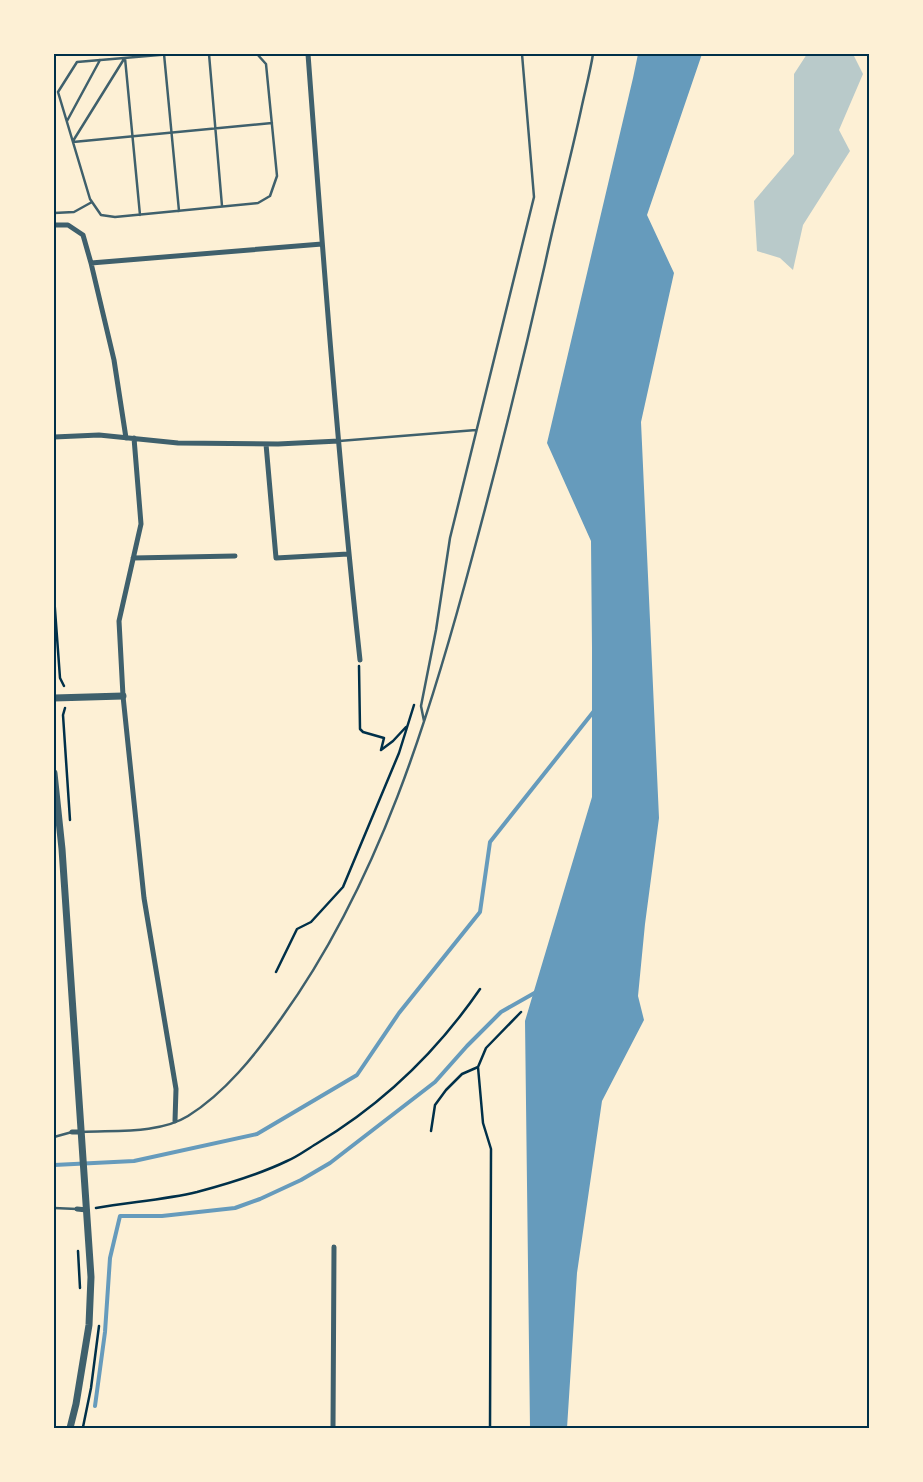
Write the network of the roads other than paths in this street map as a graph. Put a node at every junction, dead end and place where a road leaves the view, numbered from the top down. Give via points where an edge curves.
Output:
1 (164, 54) edge
2 (171, 54) edge
3 (209, 54) edge
4 (257, 54) edge
5 (308, 54) edge
6 (522, 54) edge
7 (593, 54) edge
8 (125, 58) junction
9 (100, 60) junction
10 (67, 122) junction
11 (272, 123) junction
12 (215, 128) junction
13 (172, 132) junction
14 (133, 136) junction
15 (73, 142) junction
16 (92, 202) junction
17 (222, 206) junction
18 (179, 211) junction
19 (54, 213) edge
20 (140, 215) junction
21 (54, 225) edge
22 (322, 244) junction
23 (91, 263) junction
24 (476, 430) junction
25 (54, 437) edge
26 (126, 438) junction
27 (134, 438) junction
28 (338, 441) junction
29 (266, 444) junction
30 (348, 554) junction
31 (235, 556) dead end
32 (133, 558) junction
33 (360, 660) road end
34 (123, 696) junction
35 (54, 698) edge
36 (424, 723) junction
37 (54, 773) edge
38 (175, 1121) junction
39 (72, 1132) joint
40 (82, 1136) junction
41 (54, 1137) edge
42 (86, 1207) junction
43 (54, 1208) edge
44 (77, 1209) joint
45 (334, 1247) dead end
46 (70, 1428) edge
47 (333, 1428) edge

1 - 2 lane
1 - 8 lane
1 - 13 lane
3 - 12 lane
4 - 11 lane via 266,64
5 - 22 street
6 - 24 lane via 534,197
7 - 36 lane via 493,480
8 - 9 lane
8 - 14 lane
8 - 15 lane
9 - 10 lane
9 - 10 lane via 77,62 58,92
10 - 15 lane
11 - 12 lane
11 - 17 lane via 277,176 270,196 258,203
12 - 13 lane
12 - 17 lane
13 - 14 lane
13 - 18 lane
14 - 15 lane
14 - 20 lane
15 - 16 lane
16 - 19 lane via 74,212
16 - 20 lane via 101,215
17 - 18 lane
18 - 20 lane
21 - 23 street via 68,225 83,235
22 - 23 street
22 - 28 street
23 - 26 street via 114,360
24 - 28 lane
24 - 36 lane via 450,538 421,706
25 - 26 street via 99,435
26 - 27 street
27 - 29 street
27 - 32 street via 141,524
28 - 29 street
28 - 30 street
29 - 30 street via 276,558
30 - 33 street
31 - 32 street
32 - 34 street via 118,621
34 - 35 street
34 - 38 street via 144,898 176,1089
36 - 38 lane via 376,849 338,930 299,994 240,1069 208,1101
37 - 40 street
38 - 40 lane via 152,1128
39 - 40 street
39 - 41 lane
40 - 42 street
42 - 44 street
42 - 46 street via 91,1277 89,1325
43 - 44 lane
45 - 47 street

